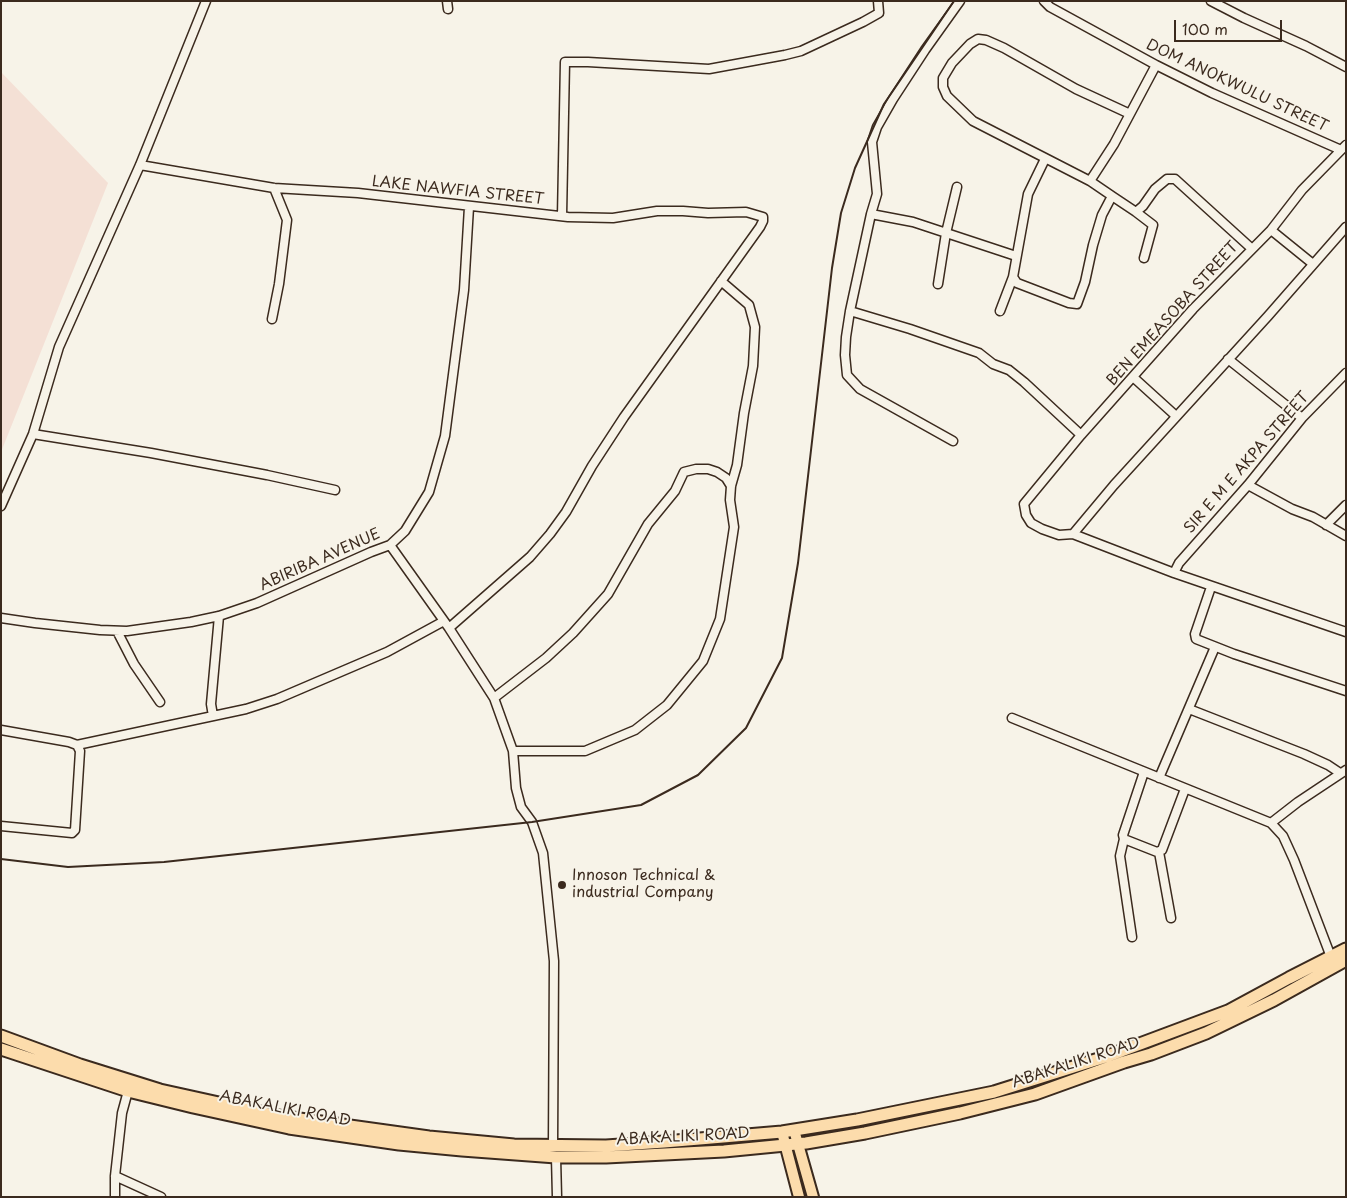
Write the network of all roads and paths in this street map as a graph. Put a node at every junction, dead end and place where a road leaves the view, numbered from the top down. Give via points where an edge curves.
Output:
1 (206, 1) edge
2 (878, 1) edge
3 (960, 1) edge
4 (1044, 1) edge
5 (1211, 1) edge
6 (1156, 65) junction
7 (1346, 67) edge
8 (1130, 114) junction
9 (1344, 147) edge
10 (1045, 159) junction
11 (140, 165) junction
12 (1090, 181) junction
13 (957, 187) dead end
14 (274, 188) junction
15 (1112, 196) junction
16 (470, 207) junction
17 (1136, 212) junction
18 (871, 214) junction
19 (562, 216) junction
20 (1346, 227) edge
21 (1271, 230) junction
22 (946, 233) junction
23 (1251, 248) junction
24 (1016, 256) junction
25 (1144, 258) dead end
26 (1313, 264) junction
27 (1012, 277) junction
28 (721, 281) junction
29 (938, 284) dead end
30 (850, 311) junction
31 (1000, 312) dead end
32 (272, 319) dead end
33 (1228, 359) junction
34 (1346, 373) edge
35 (1133, 377) junction
36 (1176, 416) junction
37 (1302, 418) junction
38 (33, 434) junction
39 (1081, 435) junction
40 (953, 440) dead end
41 (1248, 485) junction
42 (731, 486) junction
43 (335, 490) dead end
44 (1346, 505) edge
45 (1, 506) edge
46 (1326, 525) junction
47 (1073, 534) junction
48 (1346, 536) edge
49 (390, 545) junction
50 (1174, 573) junction
51 (1211, 587) junction
52 (219, 616) junction
53 (1, 618) edge
54 (447, 624) junction
55 (117, 630) junction
56 (1346, 632) edge
57 (1215, 647) junction
58 (1346, 691) edge
59 (494, 698) junction
60 (160, 702) dead end
61 (1189, 710) junction
62 (213, 716) junction
63 (1012, 718) dead end
64 (1, 730) edge
65 (77, 745) junction
66 (512, 751) junction
67 (1343, 771) edge
68 (1144, 772) junction
69 (1159, 778) junction
70 (1185, 789) junction
71 (1271, 823) junction
72 (1, 826) edge
73 (1124, 839) junction
74 (1160, 852) junction
75 (1171, 918) dead end
76 (1132, 937) dead end
77 (1346, 949) edge
78 (1331, 956) junction
79 (1346, 960) edge
80 (1, 1036) edge
81 (1, 1049) edge
82 (128, 1091) junction
83 (788, 1131) junction
84 (791, 1144) junction
85 (555, 1151) junction
86 (115, 1176) junction
87 (115, 1197) edge
88 (161, 1197) edge
89 (558, 1197) edge
90 (799, 1197) edge
91 (813, 1197) edge

1 - 11 street
2 - 19 street via 879,13 800,51 709,69 565,62
3 - 18 street via 877,127 872,142 877,194
4 - 6 street, DOM ANOKWULU STREET
5 - 7 street
6 - 8 street
6 - 9 street, DOM ANOKWULU STREET via 1212,93
8 - 10 street via 1076,90 1004,48 978,39 952,63 943,78 947,96 973,121
8 - 12 street
9 - 21 street, BEN EMEASOBA STREET via 1302,190
10 - 12 street
10 - 24 street via 1028,194
11 - 14 street, LAKE NAWFIA STREET
11 - 38 street via 59,347
12 - 15 street
13 - 22 street
14 - 16 street, LAKE NAWFIA STREET via 358,193
14 - 32 street via 287,220
15 - 17 street
15 - 27 street via 1102,215 1086,282 1077,304 1017,283
16 - 19 street, LAKE NAWFIA STREET
16 - 49 street, ABIRIBA AVENUE via 464,290 445,436 429,492 405,531
17 - 23 street via 1155,189 1167,179 1175,179
17 - 25 street via 1153,225
18 - 22 street via 913,222
18 - 30 street
19 - 28 street, LAKE NAWFIA STREET via 613,218 657,211 734,211 763,217 760,227
20 - 26 street
21 - 23 street, BEN EMEASOBA STREET
21 - 26 street
22 - 24 street
22 - 29 street
23 - 35 street, BEN EMEASOBA STREET
24 - 27 street
26 - 33 street
27 - 31 street
28 - 42 street via 749,306 755,327 754,366
28 - 54 street via 624,417 550,534 530,556
30 - 39 street via 979,353 1024,382
30 - 40 street via 845,346 848,375 860,389
33 - 36 street
33 - 37 street
34 - 37 street, SIR E M E AKPA STREET
35 - 36 street
35 - 39 street, BEN EMEASOBA STREET
36 - 47 street
37 - 41 street, SIR E M E AKPA STREET
38 - 43 street via 151,453
38 - 45 street
39 - 47 street, BEN EMEASOBA STREET via 1024,504 1031,523 1060,535
41 - 46 street
41 - 50 street, SIR E M E AKPA STREET via 1179,562
42 - 59 street via 726,478 708,469 684,472 675,490 648,524 608,594 560,645
42 - 66 street via 734,527 720,619 703,660 675,697 635,730 586,751
44 - 46 street
46 - 48 street
47 - 50 street
49 - 52 street, ABIRIBA AVENUE via 257,603
49 - 54 street
50 - 51 street
51 - 56 street
51 - 57 street via 1194,637
52 - 55 street, ABIRIBA AVENUE
52 - 62 street via 211,704
53 - 55 street, ABIRIBA AVENUE
54 - 59 street
54 - 62 street via 276,699
55 - 60 street via 134,664
57 - 58 street
57 - 61 street
59 - 66 street
61 - 67 street
61 - 69 street
62 - 65 street
63 - 68 street
64 - 65 street via 55,738
65 - 72 street via 80,751 75,830 72,833
66 - 85 street via 518,797 544,853 554,961
67 - 71 street
68 - 69 street
68 - 73 street
69 - 70 street
70 - 71 street
70 - 74 street
71 - 78 street via 1283,836
73 - 74 street
73 - 76 street via 1120,856
74 - 75 street
77 - 78 highway, ABAKALIKI ROAD
78 - 83 highway, ABAKALIKI ROAD via 1228,1012 1044,1078 994,1092
79 - 84 highway, ABAKALIKI ROAD via 1206,1034 1035,1094 865,1133
80 - 85 highway, ABAKALIKI ROAD via 160,1090 278,1116
81 - 82 highway, ABAKALIKI ROAD
82 - 85 highway, ABAKALIKI ROAD via 289,1128 418,1146
82 - 86 street via 122,1113
83 - 84 main road
83 - 85 highway, ABAKALIKI ROAD
84 - 85 highway, ABAKALIKI ROAD via 606,1157
84 - 90 main road
84 - 91 main road
85 - 89 street
86 - 87 street
86 - 88 street

